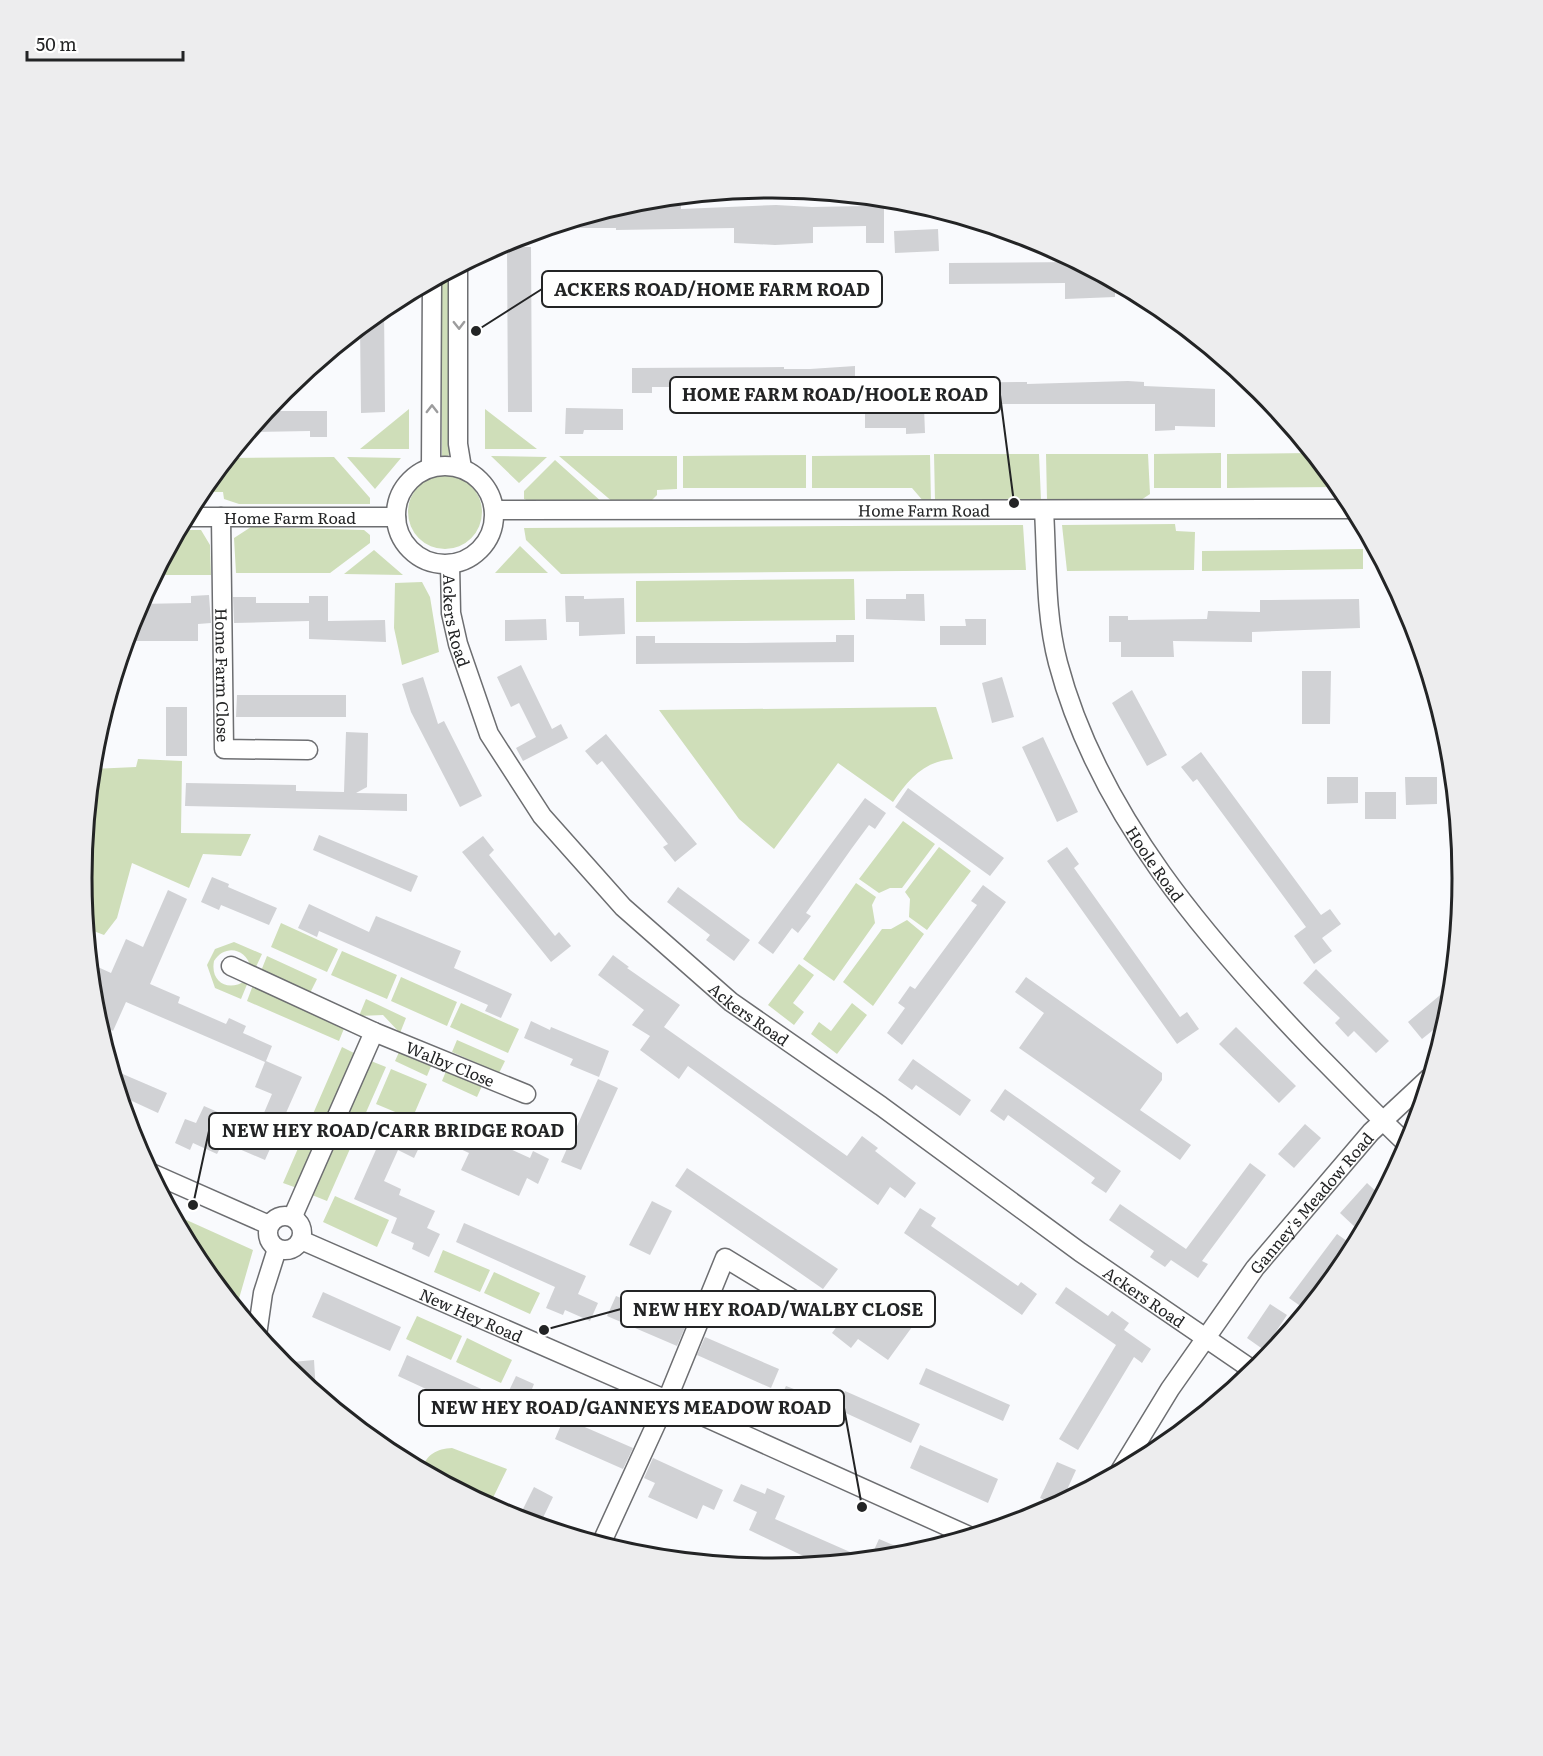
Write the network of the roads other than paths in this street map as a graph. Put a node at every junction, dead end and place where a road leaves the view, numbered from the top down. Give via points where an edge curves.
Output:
1 (458, 275) edge
2 (432, 289) edge
3 (431, 467) junction
4 (462, 468) junction
5 (1342, 509) edge
6 (494, 510) junction
7 (1044, 510) junction
8 (196, 517) edge
9 (221, 517) junction
10 (396, 517) junction
11 (450, 564) junction
12 (308, 750) dead end
13 (231, 966) dead end
14 (374, 1032) junction
15 (1418, 1088) edge
16 (526, 1094) dead end
17 (1382, 1121) junction
18 (1400, 1138) edge
19 (161, 1177) edge
20 (292, 1216) junction
21 (269, 1225) junction
22 (301, 1240) junction
23 (278, 1249) junction
24 (820, 1316) dead end
25 (259, 1324) edge
26 (1207, 1338) junction
27 (1246, 1365) edge
28 (668, 1400) junction
29 (1130, 1455) edge
30 (959, 1531) edge
31 (604, 1537) edge

1 -> 4 street via 458,444
3 -> 2 street
3 - 4 street
3 - 10 street via 405,486
4 - 6 street via 484,485
5 - 7 street, Home Farm Road
6 - 7 street, Home Farm Road
6 - 11 street via 493,526 483,545 465,560
7 - 17 street, Hoole Road via 1051,620 1058,663 1106,782 1158,866 1255,990
8 - 9 street, Home Farm Road
9 - 10 street, Home Farm Road
9 - 12 street, Home Farm Close via 224,749
10 - 11 street via 407,546 434,563
11 - 26 street, Ackers Road via 451,613 458,644 489,734 542,816 623,907 731,1002
13 - 14 street, Walby Close
14 - 16 street, Walby Close
14 - 20 street
15 - 17 street, Ganney's Meadow Road
17 - 18 street, Hoole Road
17 - 26 street, Ganney's Meadow Road via 1255,1268
19 - 21 street
20 - 21 street via 279,1216
20 - 22 street via 302,1226
21 - 23 street via 268,1239
22 - 23 street via 291,1249
22 - 28 street, New Hey Road
23 - 25 street via 263,1293
24 - 28 street via 725,1258
26 - 27 street
26 - 29 street, Ganney's Meadow Road
28 - 30 street, New Hey Road
28 - 31 street

